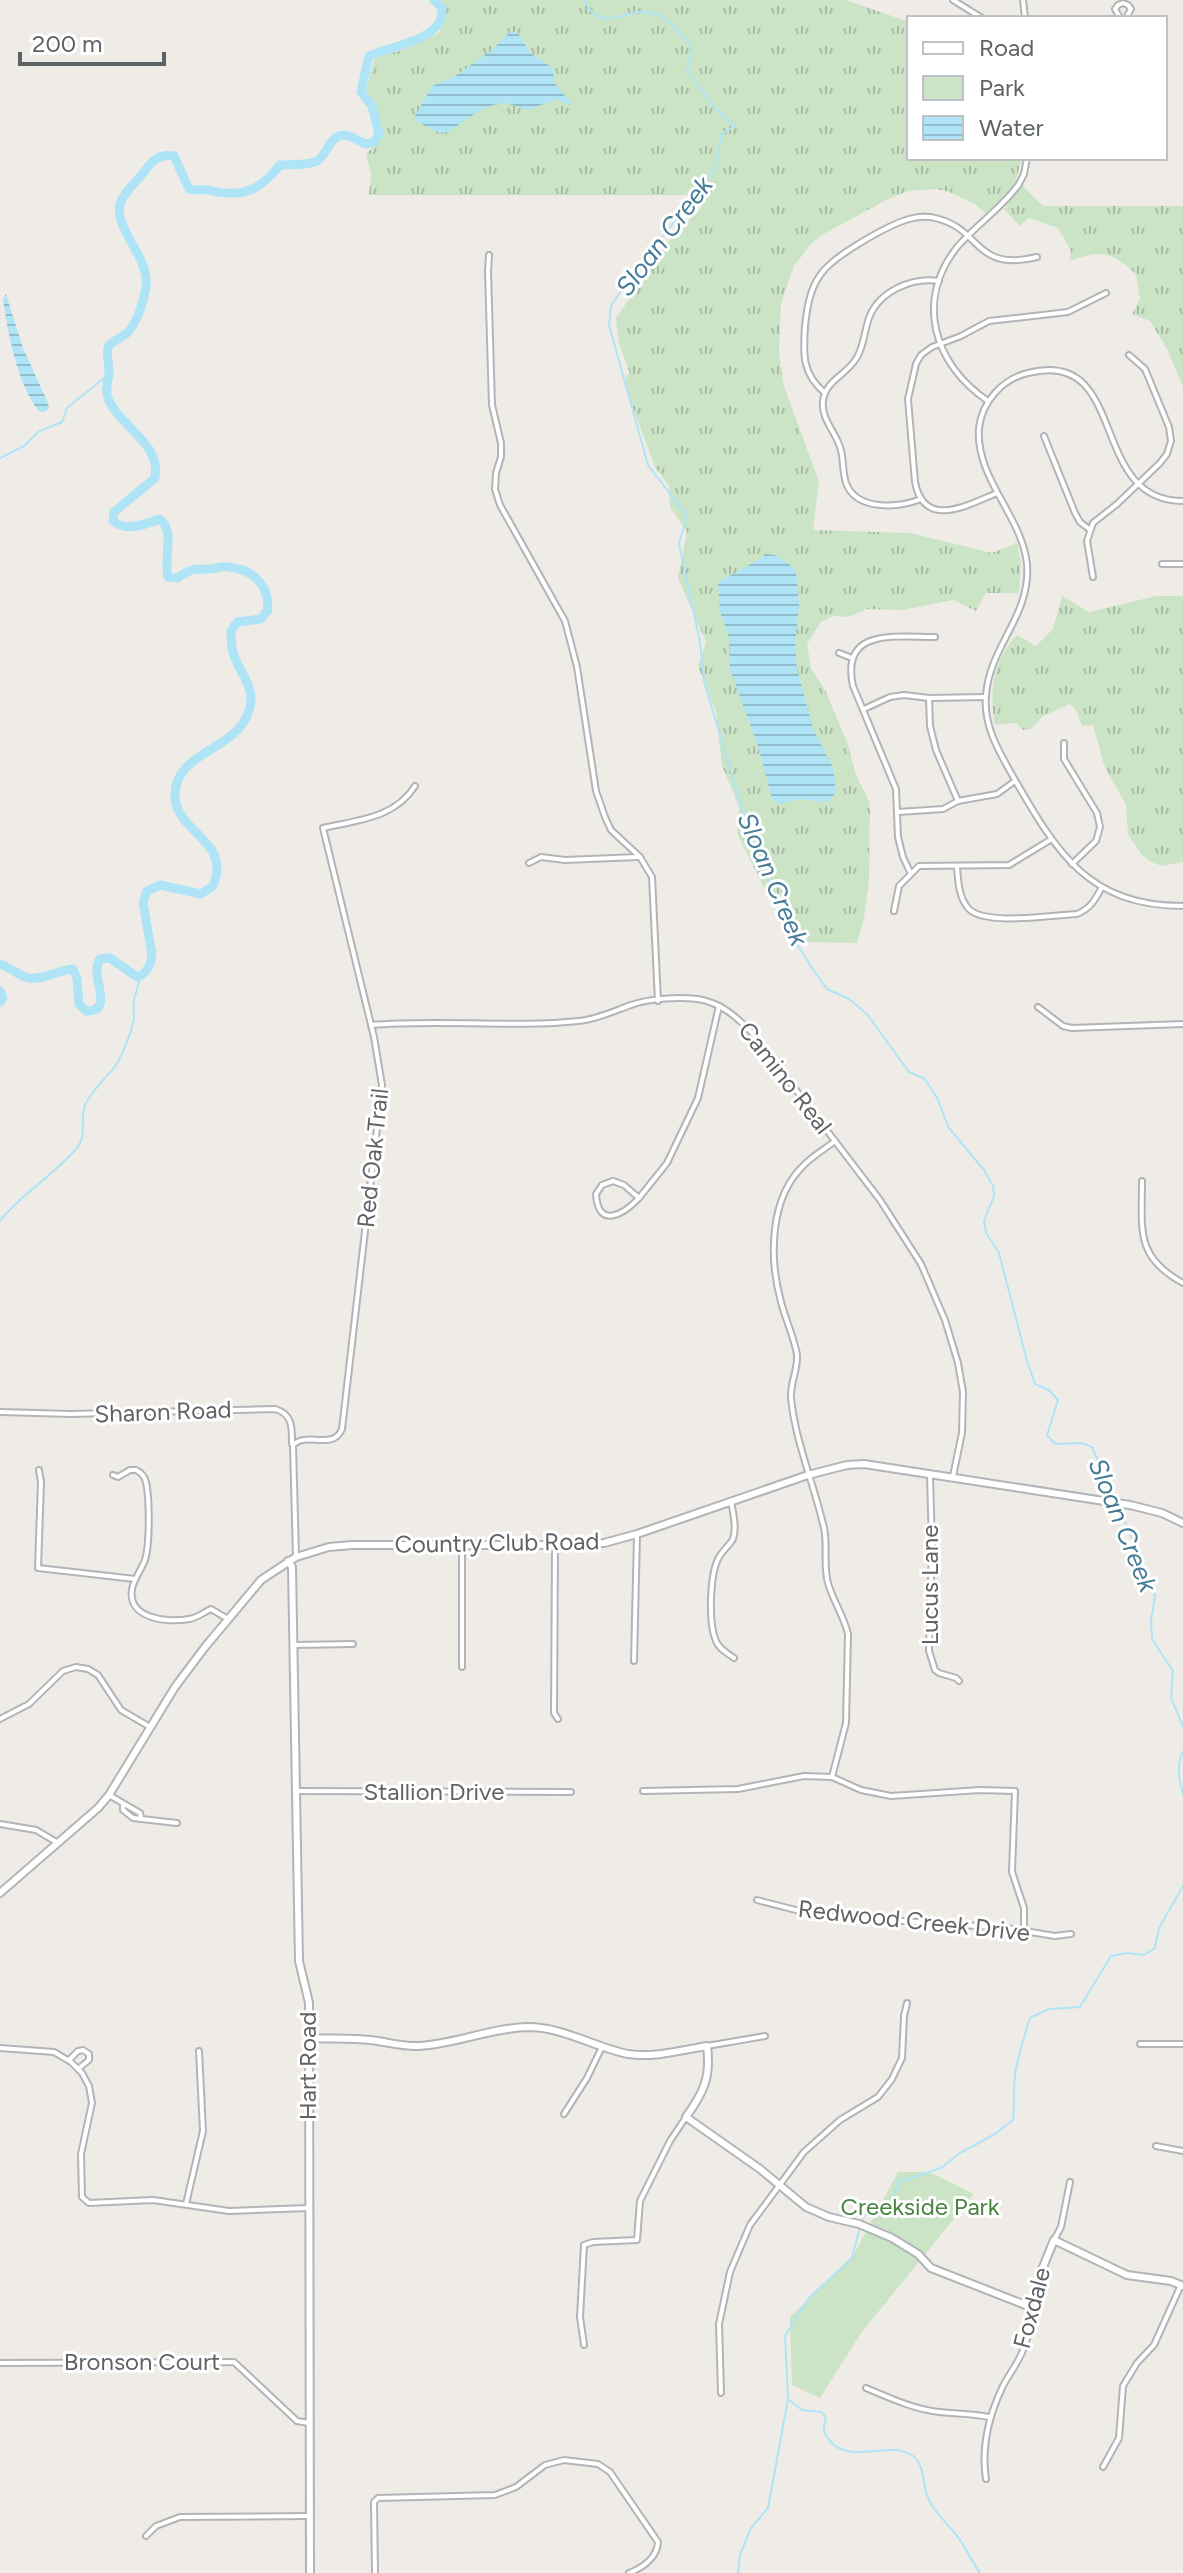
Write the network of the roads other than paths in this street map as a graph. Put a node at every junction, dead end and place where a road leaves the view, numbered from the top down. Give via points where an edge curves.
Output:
1 (953, 0) edge
2 (979, 16) edge
3 (1027, 160) edge
4 (967, 237) junction
5 (489, 255) dead end
6 (1037, 257) dead end
7 (939, 281) junction
8 (1106, 293) dead end
9 (939, 343) junction
10 (1129, 355) dead end
11 (825, 393) junction
12 (988, 401) junction
13 (1044, 436) dead end
14 (1137, 485) junction
15 (998, 493) junction
16 (921, 499) junction
17 (1183, 501) edge
18 (1089, 529) junction
19 (1162, 564) dead end
20 (1183, 564) edge
21 (1093, 577) dead end
22 (935, 637) dead end
23 (839, 653) dead end
24 (852, 658) junction
25 (986, 697) junction
26 (929, 698) junction
27 (864, 709) junction
28 (1064, 743) dead end
29 (1015, 781) junction
30 (415, 786) dead end
31 (958, 801) junction
32 (898, 812) junction
33 (1050, 840) junction
34 (640, 857) junction
35 (529, 863) dead end
36 (1072, 864) junction
37 (957, 867) junction
38 (910, 872) junction
39 (1102, 887) junction
40 (1183, 906) edge
41 (894, 911) dead end
42 (658, 1001) junction
43 (719, 1006) junction
44 (1038, 1007) dead end
45 (1183, 1024) edge
46 (371, 1025) junction
47 (835, 1141) junction
48 (1142, 1181) dead end
49 (639, 1198) junction
50 (1183, 1283) edge
51 (0, 1412) edge
52 (292, 1450) junction
53 (39, 1470) dead end
54 (930, 1473) junction
55 (113, 1475) dead end
56 (808, 1475) junction
57 (953, 1476) junction
58 (731, 1501) junction
59 (1183, 1523) edge
60 (637, 1534) junction
61 (462, 1545) junction
62 (555, 1545) junction
63 (296, 1557) junction
64 (288, 1561) junction
65 (135, 1579) junction
66 (228, 1619) junction
67 (353, 1644) dead end
68 (294, 1645) junction
69 (734, 1658) dead end
70 (634, 1661) dead end
71 (462, 1667) dead end
72 (959, 1681) dead end
73 (0, 1719) edge
74 (558, 1719) dead end
75 (150, 1727) junction
76 (832, 1777) junction
77 (296, 1791) junction
78 (643, 1791) dead end
79 (571, 1792) dead end
80 (109, 1795) junction
81 (177, 1823) dead end
82 (0, 1824) edge
83 (58, 1843) junction
84 (0, 1893) edge
85 (757, 1900) dead end
86 (1024, 1931) junction
87 (1071, 1934) dead end
88 (907, 2003) dead end
89 (765, 2036) dead end
90 (309, 2038) junction
91 (1140, 2044) dead end
92 (1183, 2044) edge
93 (707, 2046) junction
94 (602, 2047) junction
95 (0, 2048) edge
96 (199, 2051) dead end
97 (69, 2060) junction
98 (78, 2069) junction
99 (564, 2114) dead end
100 (686, 2117) junction
101 (1156, 2146) dead end
102 (1183, 2151) edge
103 (1070, 2182) dead end
104 (779, 2187) junction
105 (186, 2204) junction
106 (308, 2208) junction
107 (1054, 2240) junction
108 (1182, 2286) edge
109 (1033, 2308) junction
110 (584, 2345) dead end
111 (0, 2363) edge
112 (866, 2388) dead end
113 (721, 2393) dead end
114 (989, 2417) junction
115 (309, 2423) junction
116 (1103, 2467) dead end
117 (986, 2479) dead end
118 (309, 2516) junction
119 (146, 2536) dead end
120 (310, 2573) edge
121 (375, 2573) edge
122 (629, 2573) edge

1 - 2 street
3 - 4 street via 1015,189
4 - 6 street via 998,258
4 - 7 street
4 - 11 street via 940,219 916,217 827,266 811,296 805,338 809,375
5 - 34 street via 492,405 501,443 495,489 565,621 599,801 611,830
7 - 9 street via 934,312
7 - 11 street via 912,281 881,300 869,317 857,358
8 - 9 street via 1068,312 989,321
9 - 12 street via 962,381
9 - 16 street via 918,359 908,399
10 - 14 street via 1148,376 1171,441 1164,459
11 - 16 street via 824,414 839,444 850,496 874,504 904,505
12 - 14 street via 1011,379 1031,372 1051,370 1078,380 1096,398
12 - 15 street via 979,446
13 - 18 street via 1075,513
14 - 17 street via 1159,498
14 - 18 street
15 - 16 street via 949,510 932,508
15 - 25 street via 1022,543 1027,582 1020,611 994,659
18 - 21 street
19 - 20 street
22 - 24 street via 873,638
23 - 24 street
24 - 27 street via 853,686
25 - 26 street
25 - 29 street via 991,734
26 - 27 street via 890,697
26 - 31 street via 936,750
27 - 32 street via 896,789
28 - 36 street via 1064,759 1100,827 1096,841
29 - 31 street via 997,794
29 - 33 street
30 - 46 street, Red Oak Trail via 403,802 383,814 323,828
31 - 32 street via 931,812
32 - 38 street via 898,837
33 - 36 street
33 - 37 street via 1009,865
34 - 35 street via 541,857
34 - 42 street via 653,881
36 - 39 street
37 - 38 street via 919,866
37 - 39 street via 962,897 980,916 1077,914 1087,910
38 - 41 street via 899,886
39 - 40 street via 1141,901
42 - 43 street, Camino Real via 699,999
42 - 46 street, Camino Real via 583,1021 536,1025
43 - 47 street, Camino Real via 754,1035
43 - 49 street via 698,1098 667,1163
44 - 45 street via 1072,1028
46 - 52 street, Red Oak Trail via 382,1090 342,1429 333,1440 299,1440
47 - 56 street via 805,1164 789,1185 774,1237 777,1283 797,1355 792,1400
47 - 57 street, Camino Real via 902,1232 945,1320 963,1392
48 - 50 street via 1149,1256
49 - 49 street via 610,1216 597,1208 596,1194 613,1181
51 - 52 street, Sharon Road via 275,1409 290,1419
52 - 63 street
53 - 65 street via 38,1568
54 - 56 street, Country Club Road via 864,1464
54 - 57 street, Country Club Road
54 - 72 street, Lucus Lane via 929,1651 935,1670
55 - 65 street via 136,1470 145,1479 147,1546
56 - 58 street, Country Club Road
56 - 76 street via 825,1531 826,1576 848,1634 846,1723
57 - 59 street, Country Club Road via 1130,1505
58 - 60 street, Country Club Road
58 - 69 street via 733,1538 718,1558 712,1603 715,1638
60 - 62 street, Country Club Road via 604,1543
60 - 70 street
61 - 62 street, Country Club Road
61 - 63 street, Country Club Road via 352,1545
61 - 71 street
62 - 74 street
63 - 64 street, Country Club Road
64 - 66 street, Country Club Road via 261,1580
64 - 68 street, Hart Road
65 - 66 street via 134,1604 148,1617 188,1620 211,1609
66 - 75 street, Country Club Road
67 - 68 street
68 - 77 street, Hart Road
73 - 75 street via 29,1704 63,1671 80,1667 98,1675 121,1710
75 - 80 street, Country Club Road
76 - 78 street via 781,1778 738,1789
76 - 86 street via 891,1796 1015,1791 1012,1872 1024,1908
77 - 79 street, Stallion Drive
77 - 90 street, Hart Road via 299,1961 309,2003
80 - 81 street via 133,1818
80 - 83 street, Country Club Road
82 - 83 street via 36,1830
83 - 84 street, Country Club Road
85 - 86 street, Redwood Creek Drive via 815,1915
86 - 87 street, Redwood Creek Drive
88 - 104 street via 902,2058 892,2079 878,2097 840,2120 804,2152
89 - 93 street
90 - 94 street via 419,2046 530,2027
90 - 106 street, Hart Road
91 - 92 street
93 - 94 street via 646,2055
93 - 100 street via 706,2086
94 - 99 street
95 - 97 street via 48,2050
96 - 105 street via 203,2131
97 - 98 street
97 - 98 street via 78,2051 89,2054
98 - 105 street via 92,2103 81,2164 84,2201
100 - 104 street
100 - 110 street via 640,2201 637,2240 584,2245
101 - 102 street
103 - 107 street, Foxdale
104 - 109 street via 806,2207 911,2248 931,2268
104 - 113 street via 750,2225 730,2272 719,2324
105 - 106 street via 229,2211
106 - 115 street, Hart Road
107 - 108 street via 1127,2275
107 - 109 street, Foxdale
108 - 116 street via 1154,2345 1123,2386 1119,2438
109 - 114 street, Foxdale via 1023,2352
111 - 115 street, Bronson Court via 234,2362 297,2421
112 - 114 street via 918,2408
114 - 117 street, Foxdale
115 - 118 street, Hart Road
118 - 119 street via 180,2517
118 - 120 street, Hart Road
121 - 122 street via 378,2498 495,2495 545,2465 564,2460 598,2464 610,2472 658,2542 652,2559

